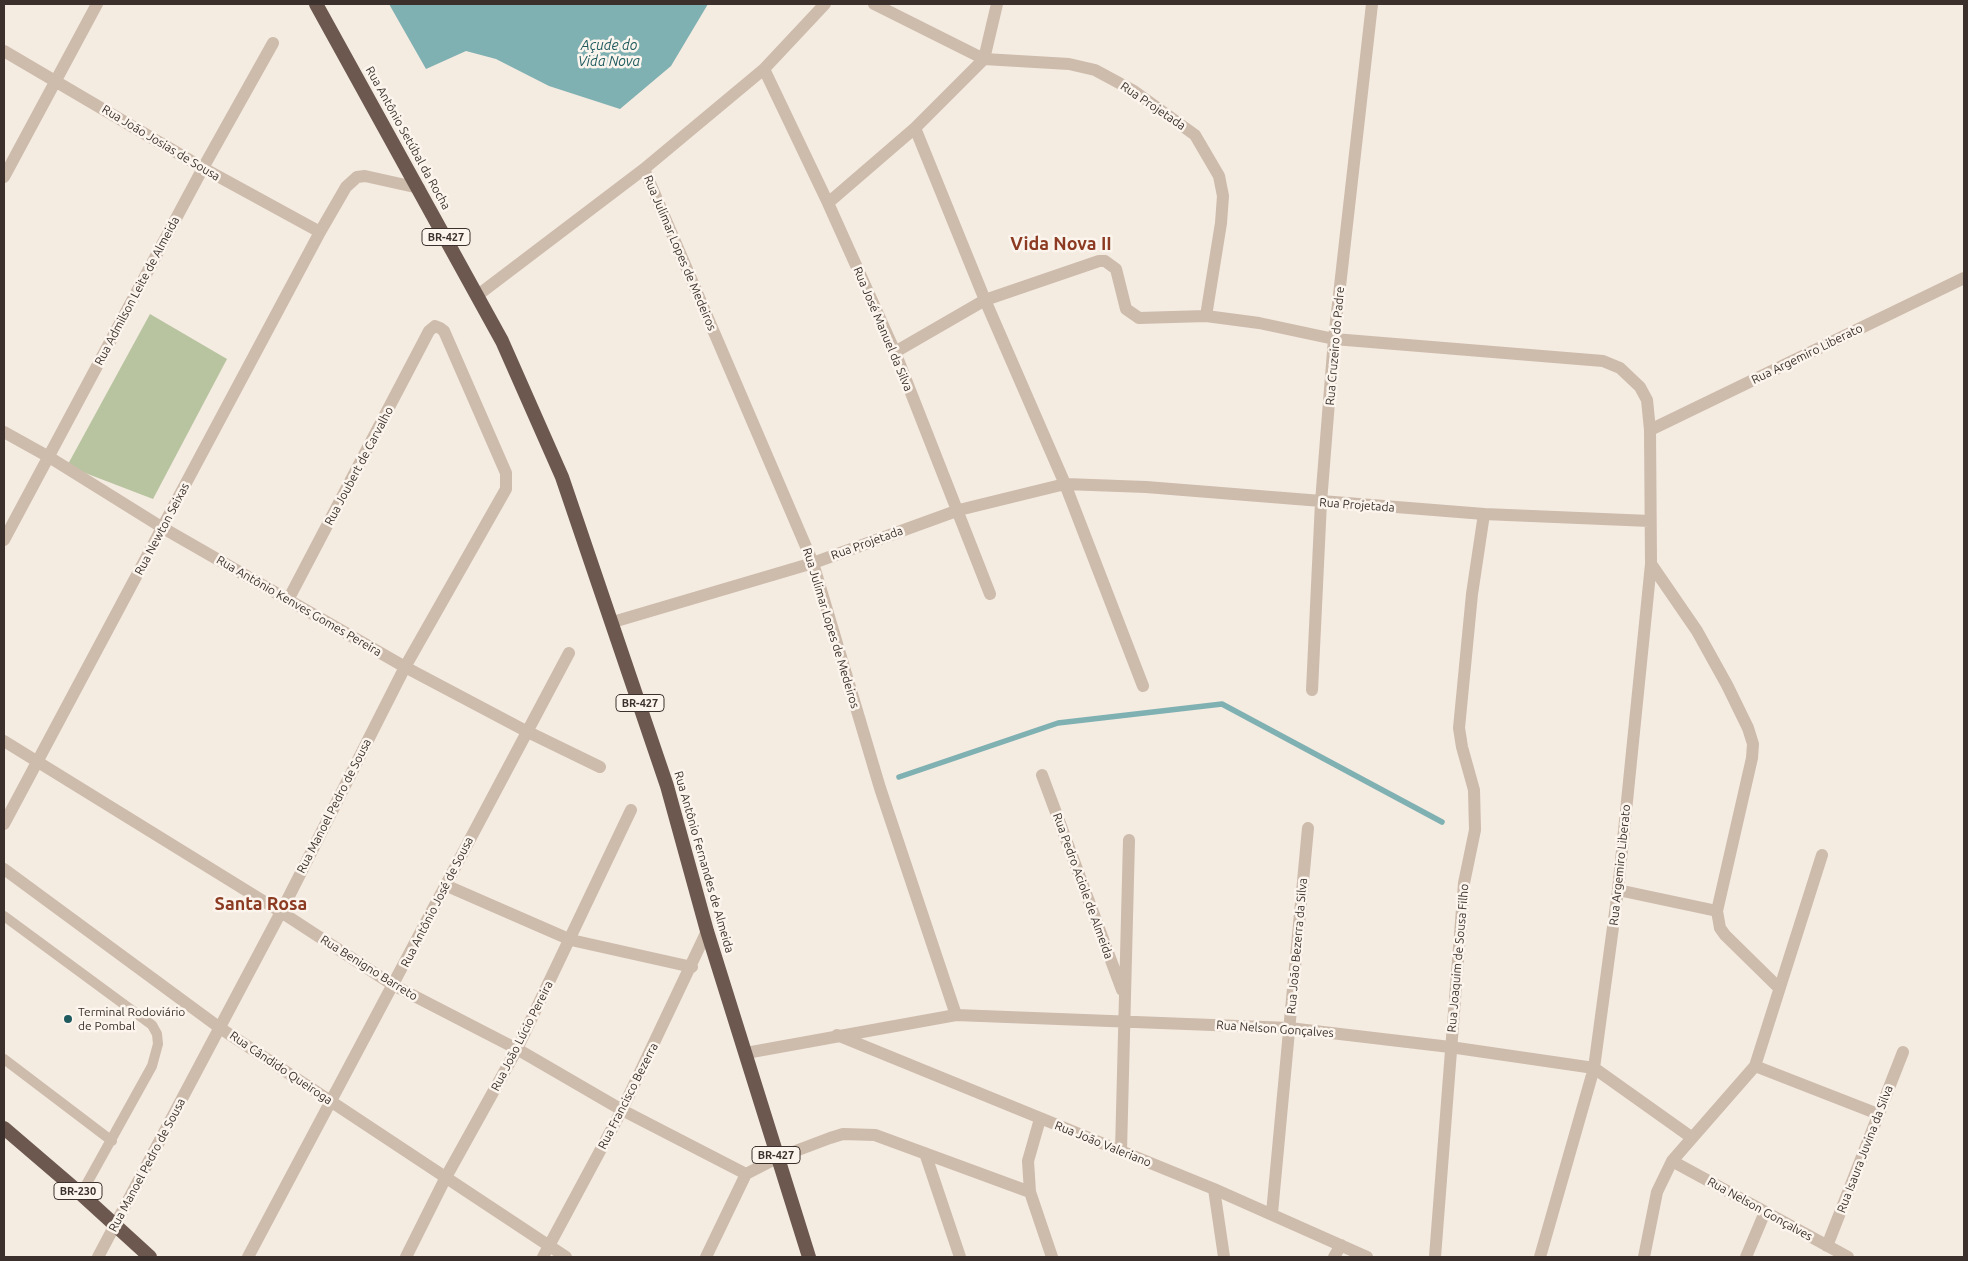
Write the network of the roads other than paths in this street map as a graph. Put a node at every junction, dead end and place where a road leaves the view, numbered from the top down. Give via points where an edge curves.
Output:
1 (97, 4) edge
2 (316, 4) edge
3 (824, 4) edge
4 (874, 4) edge
5 (997, 4) edge
6 (1372, 4) edge
7 (273, 43) dead end
8 (4, 51) edge
9 (984, 59) junction
10 (764, 69) junction
11 (56, 80) junction
12 (916, 128) junction
13 (203, 168) junction
14 (644, 169) junction
15 (4, 176) edge
16 (419, 188) junction
17 (828, 203) junction
18 (320, 232) junction
19 (1964, 278) edge
20 (478, 295) junction
21 (985, 300) junction
22 (1206, 316) junction
23 (1334, 339) junction
24 (894, 352) junction
25 (1650, 430) junction
26 (4, 432) edge
27 (49, 457) junction
28 (562, 477) joint
29 (1065, 484) junction
30 (506, 489) joint
31 (1321, 502) junction
32 (959, 510) junction
33 (1484, 514) junction
34 (1650, 521) junction
35 (163, 528) junction
36 (4, 540) edge
37 (813, 563) junction
38 (1651, 564) junction
39 (990, 594) dead end
40 (288, 600) junction
41 (613, 622) junction
42 (569, 653) dead end
43 (405, 666) junction
44 (1143, 686) dead end
45 (1312, 690) dead end
46 (526, 731) junction
47 (4, 741) edge
48 (38, 761) junction
49 (600, 767) dead end
50 (1042, 775) dead end
51 (631, 810) dead end
52 (4, 824) edge
53 (1308, 828) dead end
54 (1129, 840) dead end
55 (1822, 855) dead end
56 (4, 870) edge
57 (445, 885) junction
58 (1618, 890) junction
59 (1717, 910) junction
60 (281, 912) junction
61 (4, 916) edge
62 (707, 931) junction
63 (571, 940) junction
64 (692, 967) junction
65 (394, 985) junction
66 (1778, 988) junction
67 (1124, 997) junction
68 (956, 1015) junction
69 (1124, 1021) junction
70 (220, 1028) junction
71 (1289, 1028) junction
72 (836, 1035) junction
73 (1450, 1047) junction
74 (517, 1048) junction
75 (746, 1052) junction
76 (1903, 1052) dead end
77 (4, 1059) edge
78 (1754, 1066) junction
79 (1594, 1068) junction
80 (331, 1102) junction
81 (622, 1110) junction
82 (1878, 1114) junction
83 (1040, 1119) junction
84 (4, 1128) edge
85 (1691, 1137) junction
86 (112, 1141) junction
87 (1121, 1151) junction
88 (925, 1153) junction
89 (777, 1158) junction
90 (1672, 1161) junction
91 (746, 1174) junction
92 (446, 1177) junction
93 (1214, 1189) junction
94 (1030, 1192) junction
95 (81, 1194) junction
96 (1765, 1212) junction
97 (1272, 1213) junction
98 (114, 1226) junction
99 (549, 1245) junction
100 (1342, 1246) junction
101 (1827, 1246) junction
102 (98, 1257) edge
103 (150, 1257) edge
104 (248, 1257) edge
105 (406, 1257) edge
106 (543, 1257) edge
107 (566, 1257) edge
108 (706, 1257) edge
109 (809, 1257) edge
110 (960, 1257) edge
111 (1052, 1257) edge
112 (1224, 1257) edge
113 (1334, 1257) edge
114 (1367, 1257) edge
115 (1435, 1257) edge
116 (1540, 1257) edge
117 (1644, 1257) edge
118 (1746, 1257) edge
119 (1848, 1257) edge

1 - 11 street
2 - 16 highway, Rua Antônio Setúbal da Rocha / BR-427
3 - 10 street
4 - 9 street, Rua Projetada
5 - 9 street
6 - 23 street, Rua Cruzeiro do Padre
7 - 13 street, Rua Admilson Leite de Almeida
8 - 11 street, Rua João Josias de Sousa
9 - 12 street
9 - 22 street, Rua Projetada via 1069,64 1095,70 1134,91 1195,135 1219,176 1223,196
10 - 14 street
10 - 17 street, Rua José Manuel da Silva
11 - 13 street, Rua João Josias de Sousa
11 - 15 street
12 - 17 street
12 - 21 street
13 - 18 street, Rua João Josias de Sousa
13 - 27 street, Rua Admilson Leite de Almeida
14 - 20 street
14 - 37 street, Rua Julimar Lopes de Medeiros
16 - 18 street, Rua Newton Seixas via 357,177 346,187
16 - 20 highway, Rua Antônio Setúbal da Rocha / BR-427
17 - 24 street, Rua José Manuel da Silva
18 - 35 street, Rua Newton Seixas
19 - 25 street, Rua Argemiro Liberato
20 - 28 highway, Rua Antônio Setúbal da Rocha / BR-427 via 502,341
21 - 22 street, Rua Argemiro Liberato via 1105,261 1116,268 1126,309 1139,318
21 - 24 street
21 - 29 street
22 - 23 street, Rua Argemiro Liberato
23 - 25 street, Rua Argemiro Liberato via 1603,361 1620,368 1640,387 1647,400
23 - 31 street, Rua Cruzeiro do Padre
24 - 32 street, Rua José Manuel da Silva
25 - 34 street, Rua Argemiro Liberato
26 - 27 street, Rua Antônio Kenves Gomes Pereira
27 - 35 street, Rua Antônio Kenves Gomes Pereira
27 - 36 street, Rua Admilson Leite de Almeida
28 - 41 highway, Rua Antônio Fernandes de Almeida / BR-427
29 - 31 street, Rua Projetada via 1146,487
29 - 32 street, Rua Projetada
29 - 44 street
30 - 40 street, Rua Joubert de Carvalho via 506,473 444,331 435,326 429,331
30 - 43 street, Rua Manoel Pedro de Sousa
31 - 33 street, Rua Projetada
31 - 45 street, Rua Cruzeiro do Padre
32 - 37 street, Rua Projetada
32 - 39 street, Rua José Manuel da Silva
33 - 34 street, Rua Projetada
33 - 73 street, Rua Joaquim de Sousa Filho via 1460,714 1462,747 1474,790 1475,830 1464,883
34 - 38 street, Rua Argemiro Liberato
35 - 40 street, Rua Antônio Kenves Gomes Pereira
35 - 48 street, Rua Newton Seixas
37 - 41 street, Rua Projetada
37 - 68 street, Rua Julimar Lopes de Medeiros via 880,788
38 - 58 street, Rua Argemiro Liberato
38 - 59 street via 1697,631 1748,728 1753,744
40 - 43 street, Rua Antônio Kenves Gomes Pereira
41 - 62 highway, Rua Antônio Fernandes de Almeida / BR-427 via 667,786
42 - 46 street, Rua Antônio José de Sousa
43 - 46 street, Rua Antônio Kenves Gomes Pereira
43 - 60 street, Rua Manoel Pedro de Sousa
46 - 49 street, Rua Antônio Kenves Gomes Pereira
46 - 57 street, Rua Antônio José de Sousa
47 - 48 street, Rua Benigno Barreto
48 - 52 street, Rua Newton Seixas
48 - 60 street, Rua Benigno Barreto
50 - 67 street, Rua Pedro Aciole de Almeida
51 - 63 street, Rua João Lúcio Pereira
53 - 71 street, Rua Joāo Bezerra da Silva
54 - 67 street, Rua Pedro Aciole de Almeida
55 - 66 street
56 - 70 street, Rua Cândido Queiroga
57 - 63 street
57 - 65 street, Rua Antônio José de Sousa
58 - 59 street
58 - 79 street, Rua Argemiro Liberato
59 - 66 street via 1720,928
60 - 65 street, Rua Benigno Barreto
60 - 70 street, Rua Manoel Pedro de Sousa
61 - 86 lane via 152,1025 157,1034 158,1044 152,1066
62 - 64 street, Rua Francisco Bezerra
62 - 75 highway, Rua Antônio Fernandes de Almeida / BR-427
63 - 64 street
63 - 74 street, Rua João Lúcio Pereira
64 - 81 street, Rua Francisco Bezerra
65 - 74 street, Rua Benigno Barreto
65 - 80 street, Rua Antônio José de Sousa
66 - 78 street
67 - 69 street, Rua Pedro Aciole de Almeida
68 - 69 street, Rua Nelson Gonçalves
68 - 72 street, Rua Nelson Gonçalves
69 - 71 street, Rua Nelson Gonçalves
69 - 87 street, Rua Pedro Aciole de Almeida
70 - 80 street, Rua Cândido Queiroga
70 - 98 street, Rua Manoel Pedro de Sousa
71 - 73 street, Rua Nelson Gonçalves
71 - 97 street, Rua Joāo Bezerra da Silva
72 - 75 street, Rua Nelson Gonçalves
72 - 83 street, Rua João Valeriano
73 - 79 street, Rua Nelson Gonçalves
73 - 115 street, Rua Joaquim de Sousa Filho
74 - 81 street, Rua Benigno Barreto
74 - 92 street, Rua João Lúcio Pereira
75 - 89 highway, Rua Antônio Fernandes de Almeida / BR-427
76 - 82 street, Rua Isaura Juvina da Silva
77 - 86 lane
78 - 82 street
78 - 85 street
79 - 85 street, Rua Nelson Gonçalves
79 - 116 street, Rua Argemiro Liberato
80 - 92 street, Rua Cândido Queiroga
80 - 104 street, Rua Antônio José de Sousa
81 - 91 street, Rua Benigno Barreto
81 - 99 street, Rua Francisco Bezerra
82 - 101 street, Rua Isaura Juvina da Silva
83 - 87 street, Rua João Valeriano
83 - 94 street via 1028,1161
84 - 95 highway, BR-230
85 - 90 street
86 - 95 lane
87 - 93 street, Rua João Valeriano
88 - 89 street via 865,1133 830,1138
88 - 94 street
88 - 110 street
89 - 91 street
89 - 109 highway, Rua Antônio Fernandes de Almeida / BR-427
90 - 96 street, Rua Nelson Gonçalves
90 - 117 street via 1657,1192
91 - 108 street
92 - 99 street, Rua Cândido Queiroga
92 - 105 street, Rua João Lúcio Pereira
93 - 97 street, Rua João Valeriano
93 - 112 street
94 - 111 street
95 - 98 highway, BR-230
96 - 101 street, Rua Nelson Gonçalves
96 - 118 street
97 - 100 street, Rua João Valeriano
98 - 102 street, Rua Manoel Pedro de Sousa
98 - 103 highway, BR-230
99 - 106 street, Rua Francisco Bezerra
99 - 107 street, Rua Cândido Queiroga
100 - 113 street
100 - 114 street, Rua João Valeriano
101 - 119 street, Rua Nelson Gonçalves

